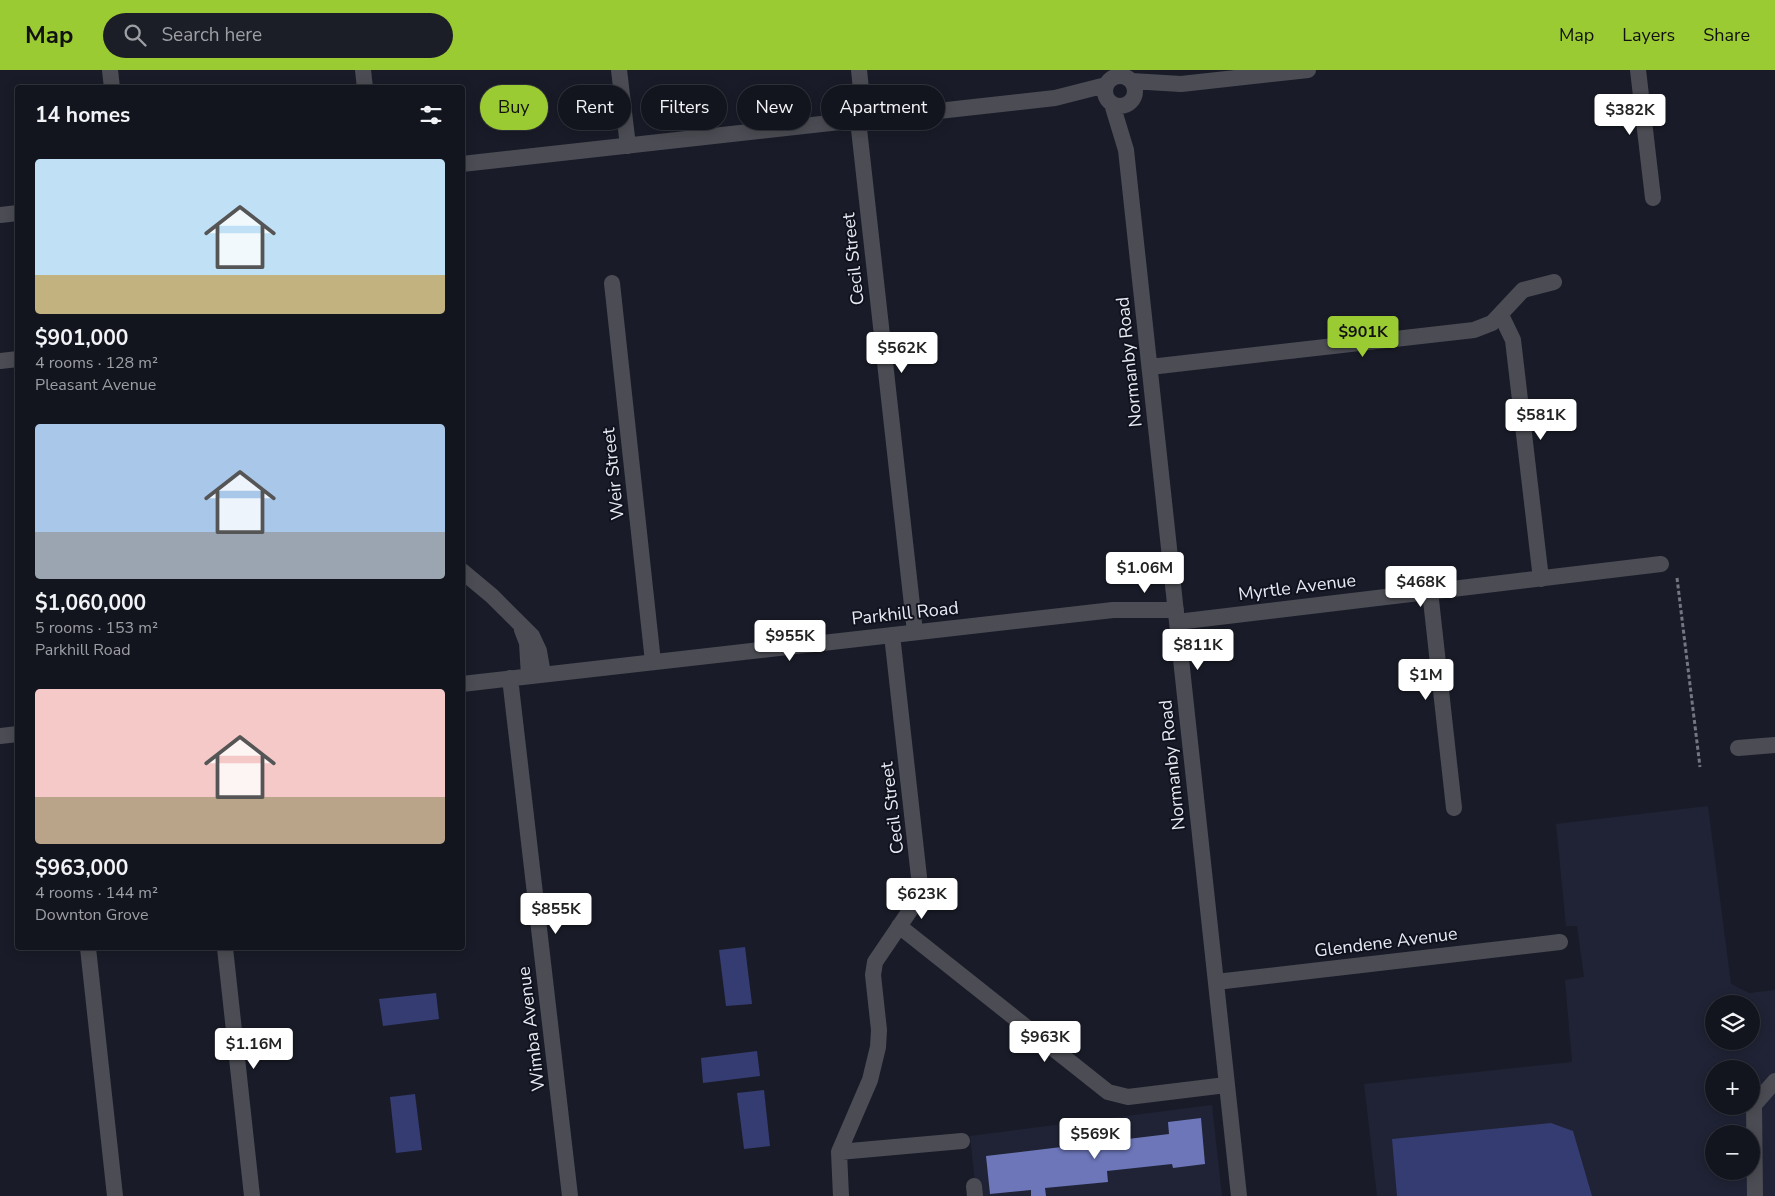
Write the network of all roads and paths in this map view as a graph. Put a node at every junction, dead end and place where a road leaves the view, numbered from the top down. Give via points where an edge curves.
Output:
1 (110, 70) edge
2 (363, 70) edge
3 (619, 70) edge
4 (859, 70) edge
5 (1308, 70) edge
6 (1638, 70) edge
7 (1127, 76) edge
8 (1181, 84) junction
9 (112, 85) edge
10 (365, 85) edge
11 (860, 85) edge
12 (1109, 88) edge
13 (1131, 100) junction
14 (945, 110) edge
15 (821, 124) edge
16 (862, 130) edge
17 (628, 146) junction
18 (1126, 150) junction
19 (465, 164) edge
20 (1653, 198) dead end
21 (15, 213) edge
22 (0, 215) edge
23 (1554, 282) dead end
24 (612, 283) dead end
25 (1501, 315) junction
26 (15, 360) edge
27 (0, 361) edge
28 (1150, 367) junction
29 (1661, 564) dead end
30 (465, 574) edge
31 (1677, 578) dead end
32 (1541, 579) junction
33 (1430, 591) junction
34 (1176, 609) junction
35 (915, 632) junction
36 (892, 635) junction
37 (653, 662) junction
38 (536, 675) junction
39 (510, 678) junction
40 (465, 684) edge
41 (1775, 745) edge
42 (1738, 748) dead end
43 (1700, 767) dead end
44 (1454, 808) dead end
45 (899, 926) junction
46 (1560, 942) dead end
47 (88, 950) edge
48 (225, 950) edge
49 (1216, 982) junction
50 (1775, 1081) edge
51 (1226, 1085) junction
52 (962, 1141) dead end
53 (839, 1152) junction
54 (115, 1196) edge
55 (252, 1196) edge
56 (570, 1196) edge
57 (841, 1196) edge
58 (1240, 1196) edge
59 (1755, 1196) edge

1 - 9 street
2 - 10 street
3 - 17 street
4 - 11 street, Cecil Street
5 - 8 street
6 - 20 street
7 - 8 street
7 - 12 street via 1117,77
7 - 13 street via 1134,89
8 - 13 street
12 - 13 street via 1121,106
12 - 14 street
12 - 18 street, Normanby Road
13 - 18 street, Normanby Road
15 - 17 street
16 - 35 street, Cecil Street
17 - 19 street
18 - 28 street, Normanby Road
21 - 22 street
23 - 25 street via 1540,283 1523,290
24 - 37 street, Weir Street
25 - 28 street via 1492,323 1474,330
25 - 32 street via 1513,340
26 - 27 street
28 - 34 street, Normanby Road
29 - 32 street, Myrtle Avenue
30 - 38 street via 537,642
31 - 43 path
32 - 33 street, Myrtle Avenue
33 - 34 street, Myrtle Avenue
33 - 44 street
34 - 35 street, Parkhill Road via 1113,610
34 - 49 street, Normanby Road
35 - 36 street, Parkhill Road
36 - 37 street, Parkhill Road
36 - 45 street, Cecil Street via 920,875 919,895
37 - 38 street, Parkhill Road
38 - 39 street, Parkhill Road
39 - 40 street, Parkhill Road
39 - 56 street, Wimba Avenue
41 - 42 street
45 - 51 street via 1108,1092 1128,1097
45 - 53 street, Cecil Street via 875,962 880,1030 875,1064
46 - 49 street, Glendene Avenue
47 - 54 street
48 - 55 street
49 - 51 street, Normanby Road
50 - 59 street via 1754,1105
51 - 58 street, Normanby Road
52 - 53 street
53 - 57 street, Cecil Street

